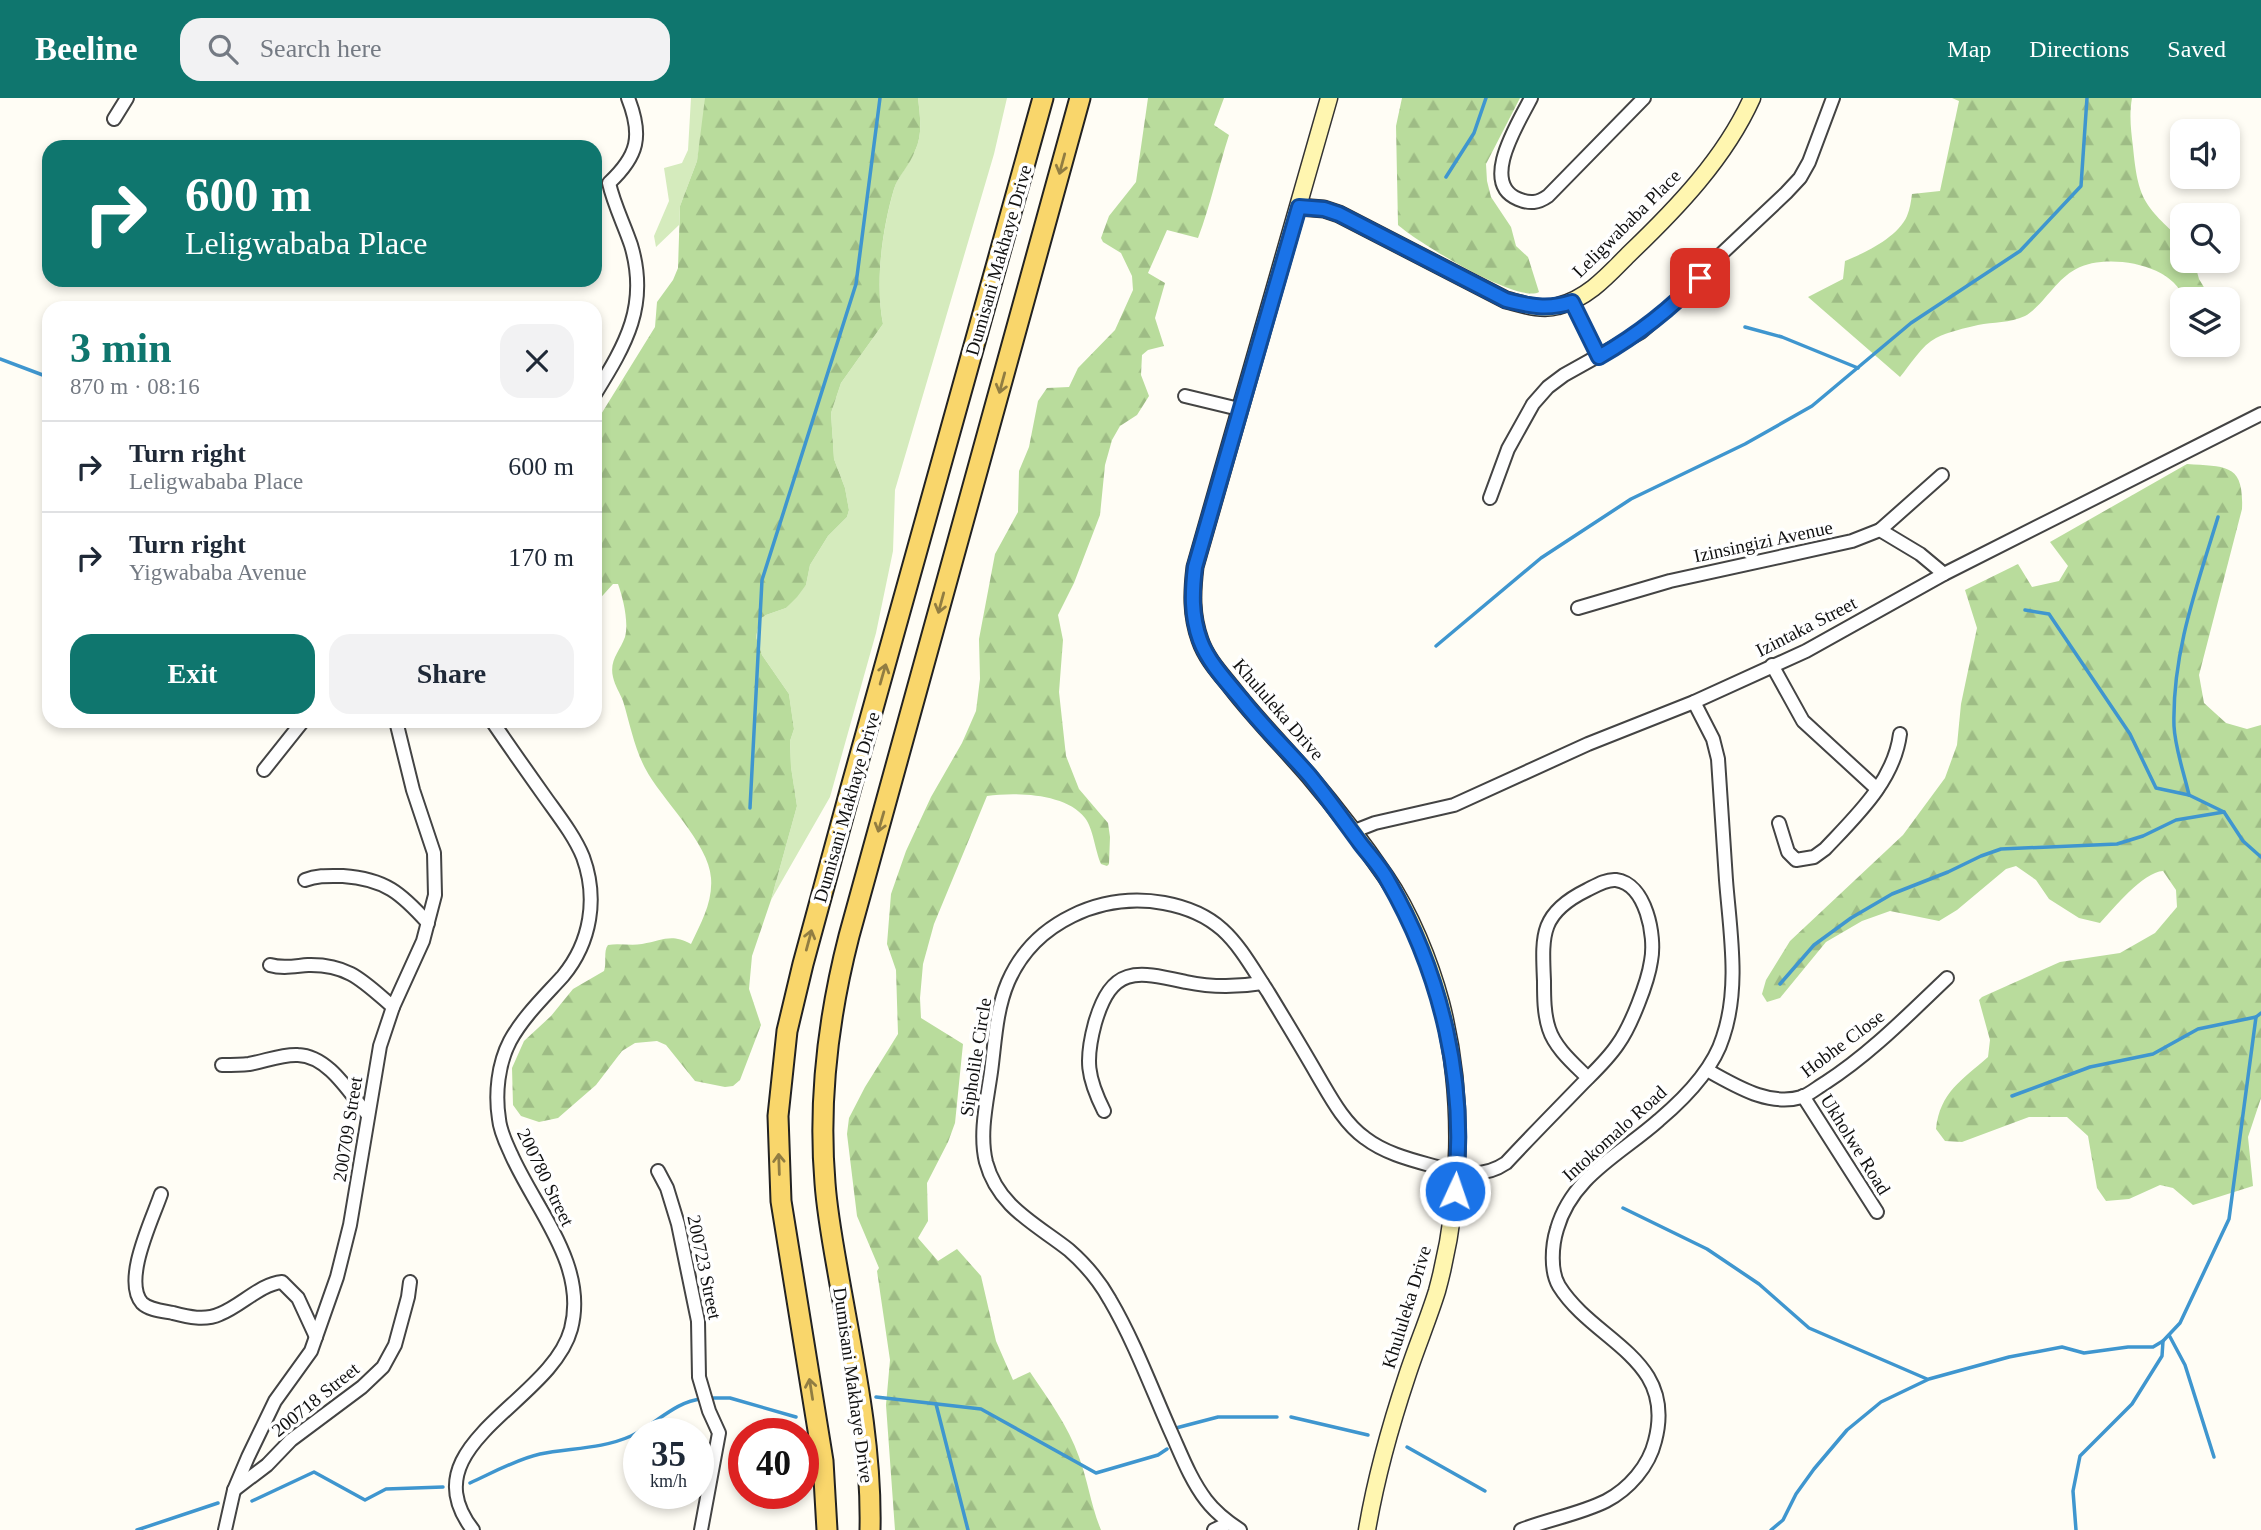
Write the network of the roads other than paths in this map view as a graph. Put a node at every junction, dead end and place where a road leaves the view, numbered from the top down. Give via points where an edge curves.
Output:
1 (127, 98) edge
2 (628, 98) edge
3 (1043, 98) edge
4 (1080, 98) edge
5 (1329, 98) edge
6 (1531, 98) edge
7 (1644, 98) edge
8 (1752, 98) edge
9 (1832, 98) edge
10 (114, 119) dead end
11 (1299, 207) junction
12 (1572, 302) junction
13 (1599, 357) junction
14 (602, 382) edge
15 (1185, 396) dead end
16 (1239, 409) junction
17 (2261, 414) edge
18 (1942, 475) dead end
19 (1490, 498) dead end
20 (1880, 530) junction
21 (1944, 574) junction
22 (1578, 608) dead end
23 (1772, 666) junction
24 (1694, 702) junction
25 (297, 728) edge
26 (398, 728) edge
27 (497, 728) edge
28 (1900, 734) dead end
29 (264, 770) dead end
30 (1877, 789) junction
31 (1779, 823) dead end
32 (1352, 832) junction
33 (305, 880) dead end
34 (428, 923) junction
35 (270, 965) dead end
36 (1947, 978) dead end
37 (1262, 983) junction
38 (393, 1007) junction
39 (222, 1065) dead end
40 (1707, 1070) junction
41 (1588, 1078) junction
42 (1803, 1097) junction
43 (1104, 1111) dead end
44 (368, 1115) junction
45 (658, 1171) dead end
46 (1457, 1173) junction
47 (161, 1194) dead end
48 (1877, 1212) dead end
49 (410, 1282) dead end
50 (316, 1337) junction
51 (712, 1418) edge
52 (714, 1422) edge
53 (714, 1452) edge
54 (234, 1490) junction
55 (702, 1509) edge
56 (1234, 1526) edge
57 (225, 1530) edge
58 (473, 1530) edge
59 (701, 1530) edge
60 (827, 1530) edge
61 (870, 1530) edge
62 (1214, 1530) edge
63 (1367, 1530) edge
64 (1521, 1530) edge

1 - 10 street
2 - 14 street via 636,141 631,161 610,183 637,269 638,298 628,337
60 -> 3 main road, Dumisani Makhaye Drive via 823,1461 780,1191 778,1116 787,1031
4 -> 61 main road, Dumisani Makhaye Drive via 852,924 831,1018 823,1095 825,1184 864,1424
5 - 11 street, Khululeka Drive
6 - 7 street via 1500,172 1508,192 1524,202 1540,202 1548,196
8 - 12 street, Leligwababa Place via 1743,118 1693,187 1594,289
9 - 13 street via 1800,178 1678,300 1641,332
11 - 12 street, Leligwababa Place via 1339,214 1506,300 1534,307
11 - 16 street, Khululeka Drive
12 - 13 street
13 - 19 street via 1564,375 1533,404 1508,449
15 - 16 street
16 - 32 street, Khululeka Drive via 1195,567 1195,620 1216,668
17 - 21 street, Izintaka Street
18 - 20 street
20 - 21 street
20 - 22 street, Izinsingizi Avenue via 1852,541 1683,578
21 - 23 street, Izintaka Street
23 - 24 street, Izintaka Street
23 - 30 street via 1803,720
24 - 32 street, Izintaka Street via 1454,804
24 - 40 street, Intokomalo Road via 1718,759 1732,961 1731,1010 1723,1040
25 - 29 street
26 - 34 street, 200709 Street via 434,853 435,895
27 - 58 street, 200780 Street via 582,855 592,896 590,919 574,960 508,1044 497,1103 499,1122 516,1166 572,1278 571,1328 558,1359 470,1445 462,1459 458,1503
28 - 30 street via 1896,756
30 - 31 street via 1814,856 1791,857
32 - 46 street, Khululeka Drive via 1387,879 1428,964 1441,1004 1454,1079
33 - 34 street via 320,876 372,879
34 - 38 street, 200709 Street
35 - 38 street via 345,970
36 - 42 street, Hobhe Close via 1883,1038
37 - 43 street via 1203,984 1141,973 1119,981 1104,1000 1088,1051 1090,1081
37 - 46 street, Sipholile Circle via 1331,1098 1357,1131 1401,1157
37 - 56 street, Sipholile Circle via 1238,944 1186,908 1129,900 1066,918 1030,948 1007,984 997,1024 983,1140 993,1181 1007,1202 1086,1267 1110,1299 1187,1467 1206,1500
38 - 44 street, 200709 Street via 380,1046
39 - 44 street via 286,1055 310,1057 330,1069
40 - 42 street, Hobhe Close via 1764,1097
40 - 64 street, Intokomalo Road via 1659,1121 1575,1191 1562,1212 1552,1250 1558,1284 1578,1310 1629,1352 1649,1377 1658,1409 1654,1447 1627,1487 1606,1500
41 - 41 street, Sipholile Circle via 1627,1029 1652,959 1643,904 1633,888 1617,880 1599,884 1561,906 1551,917 1542,941 1549,1028
41 - 46 street, Sipholile Circle via 1506,1163 1493,1171
42 - 48 street, Ukholwe Road
44 - 50 street, 200709 Street via 350,1225
45 - 51 street, 200723 Street via 678,1224 698,1321 699,1377
46 - 63 street, Khululeka Drive via 1436,1292 1390,1430
47 - 50 street via 135,1274 143,1303 207,1318 282,1282 298,1298
49 - 54 street, 200718 Street via 395,1345 383,1367
50 - 54 street, 200709 Street via 303,1365 275,1401
52 - 53 street, 200723 Street via 719,1433
54 - 57 street, 200709 Street
55 - 59 street, 200723 Street
56 - 62 street

